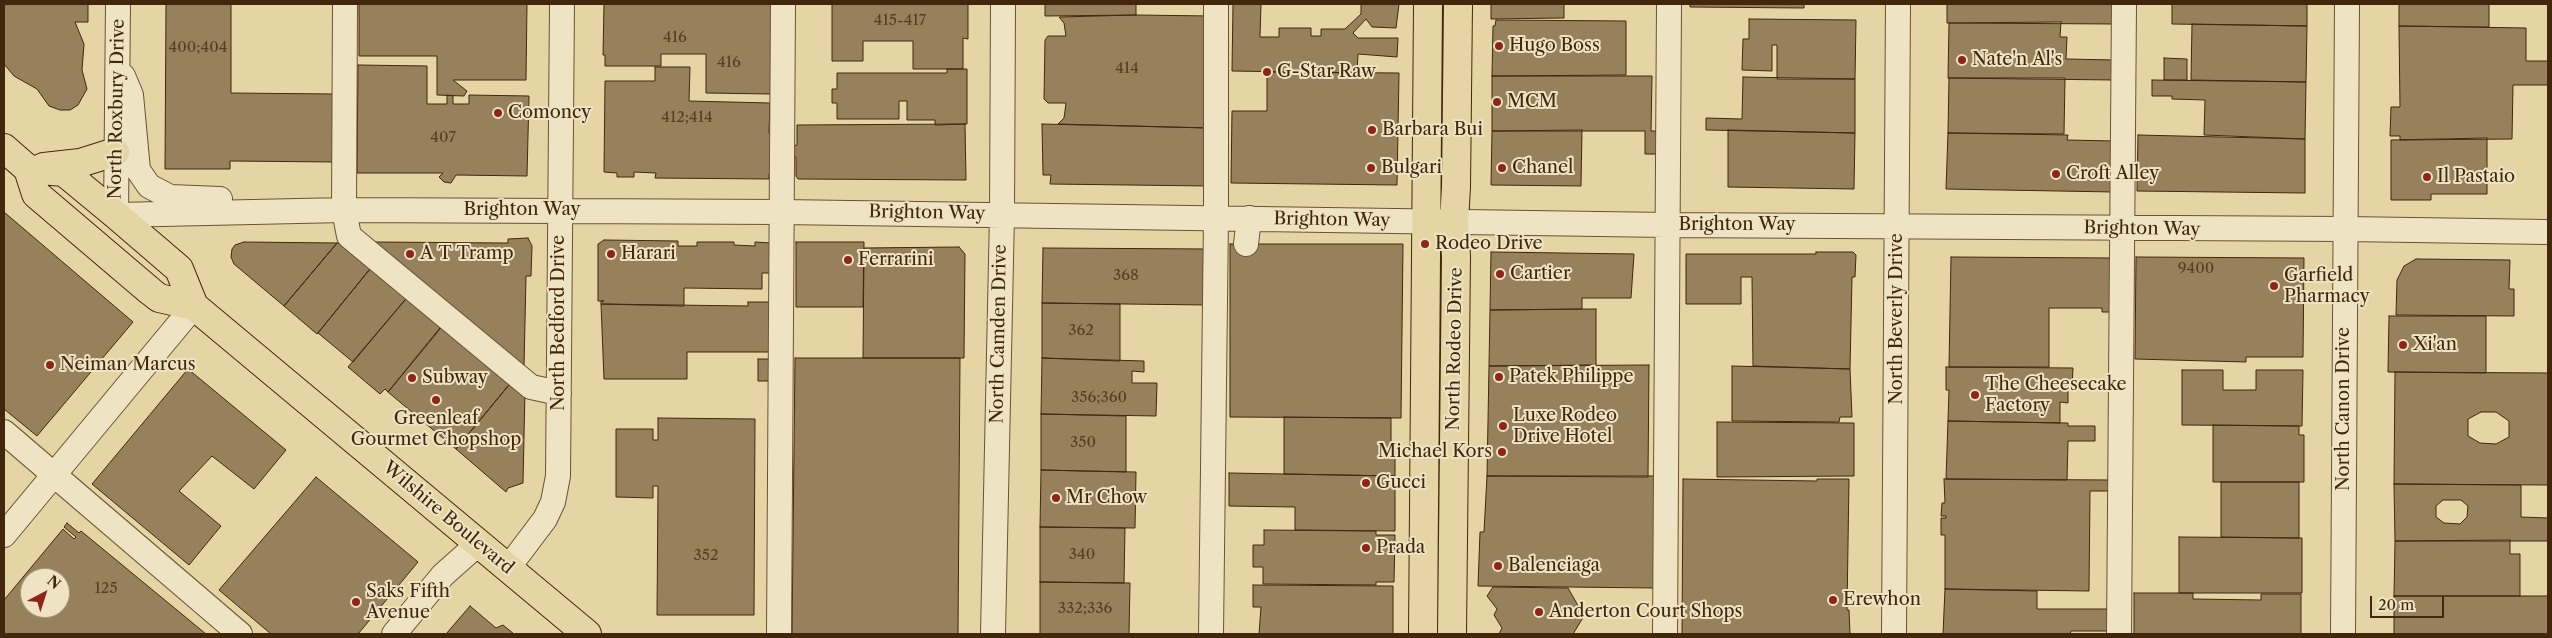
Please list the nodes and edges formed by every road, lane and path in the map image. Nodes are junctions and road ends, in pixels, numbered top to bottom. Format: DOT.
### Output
graph roads {
  1 [pos="118,4"];
  2 [pos="345,4"];
  3 [pos="562,4"];
  4 [pos="783,4"];
  5 [pos="1003,4"];
  6 [pos="1216,4"];
  7 [pos="1428,4"];
  8 [pos="1458,4"];
  9 [pos="1670,4"];
  10 [pos="1898,4"];
  11 [pos="2124,4"];
  12 [pos="2347,4"];
  13 [pos="117,62"];
  14 [pos="4,148"];
  15 [pos="114,152"];
  16 [pos="28,169"];
  17 [pos="341,210"];
  18 [pos="559,210"];
  19 [pos="782,212"];
  20 [pos="1002,214"];
  21 [pos="116,215"];
  22 [pos="1216,218"];
  23 [pos="1248,218"];
  24 [pos="1425,221"];
  25 [pos="1454,222"];
  26 [pos="1667,225"];
  27 [pos="1897,226"];
  28 [pos="2122,229"];
  29 [pos="2345,229"];
  30 [pos="2548,232"];
  31 [pos="1246,244"];
  32 [pos="194,306"];
  33 [pos="559,393"];
  34 [pos="4,432"];
  35 [pos="55,475"];
  36 [pos="4,535"];
  37 [pos="479,543"];
  38 [pos="508,568"];
  39 [pos="240,634"];
  40 [pos="394,634"];
  41 [pos="587,634"];
  42 [pos="779,634"];
  43 [pos="993,634"];
  44 [pos="1211,634"];
  45 [pos="1423,634"];
  46 [pos="1452,634"];
  47 [pos="1665,634"];
  48 [pos="1894,634"];
  49 [pos="2119,634"];
  50 [pos="2343,634"];
  1 -- 13 [label="street, North Roxbury Drive"];
  2 -- 17 [label="street"];
  3 -- 18 [label="street, North Bedford Drive"];
  4 -- 19 [label="street"];
  5 -- 20 [label="street, North Camden Drive"];
  6 -- 22 [label="street"];
  7 -- 24 [label="main road, North Rodeo Drive"];
  8 -- 25 [label="main road, North Rodeo Drive"];
  9 -- 26 [label="street"];
  10 -- 27 [label="street, North Beverly Drive"];
  11 -- 28 [label="street"];
  12 -- 29 [label="street, North Canon Drive"];
  13 -- 15 [label="street, North Roxbury Drive"];
  13 -- 17 [label="street"];
  14 -- 16 [label="main road"];
  15 -- 16 [label="main road"];
  15 -- 21 [label="street, North Roxbury Drive"];
  16 -- 21 [label="main road, Wilshire Boulevard"];
  16 -- 32 [label="main road, Wilshire Boulevard"];
  17 -- 18 [label="street, Brighton Way"];
  17 -- 21 [label="street, Brighton Way"];
  17 -- 33 [label="street"];
  18 -- 19 [label="street, Brighton Way"];
  18 -- 33 [label="street, North Bedford Drive"];
  19 -- 20 [label="street, Brighton Way"];
  19 -- 42 [label="street"];
  20 -- 22 [label="street, Brighton Way"];
  20 -- 43 [label="street, North Camden Drive"];
  21 -- 32 [label="main road, Wilshire Boulevard"];
  22 -- 23 [label="street, Brighton Way"];
  22 -- 44 [label="street"];
  23 -- 24 [label="street, Brighton Way"];
  23 -- 31 [label="street"];
  24 -- 25 [label="street, Brighton Way"];
  24 -- 45 [label="main road, North Rodeo Drive"];
  25 -- 26 [label="street, Brighton Way"];
  25 -- 46 [label="main road, North Rodeo Drive"];
  26 -- 27 [label="street, Brighton Way"];
  26 -- 47 [label="street"];
  27 -- 28 [label="street, Brighton Way"];
  27 -- 48 [label="street, North Beverly Drive"];
  28 -- 29 [label="street, Brighton Way"];
  28 -- 49 [label="street"];
  29 -- 30 [label="street, Brighton Way"];
  29 -- 50 [label="street, North Canon Drive"];
  32 -- 35 [label="street"];
  32 -- 37 [label="main road, Wilshire Boulevard"];
  33 -- 38 [label="street, North Bedford Drive"];
  34 -- 35 [label="street"];
  35 -- 36 [label="street"];
  35 -- 39 [label="street"];
  37 -- 38 [label="main road, Wilshire Boulevard"];
  37 -- 40 [label="street"];
  38 -- 41 [label="main road, Wilshire Boulevard"];
}
